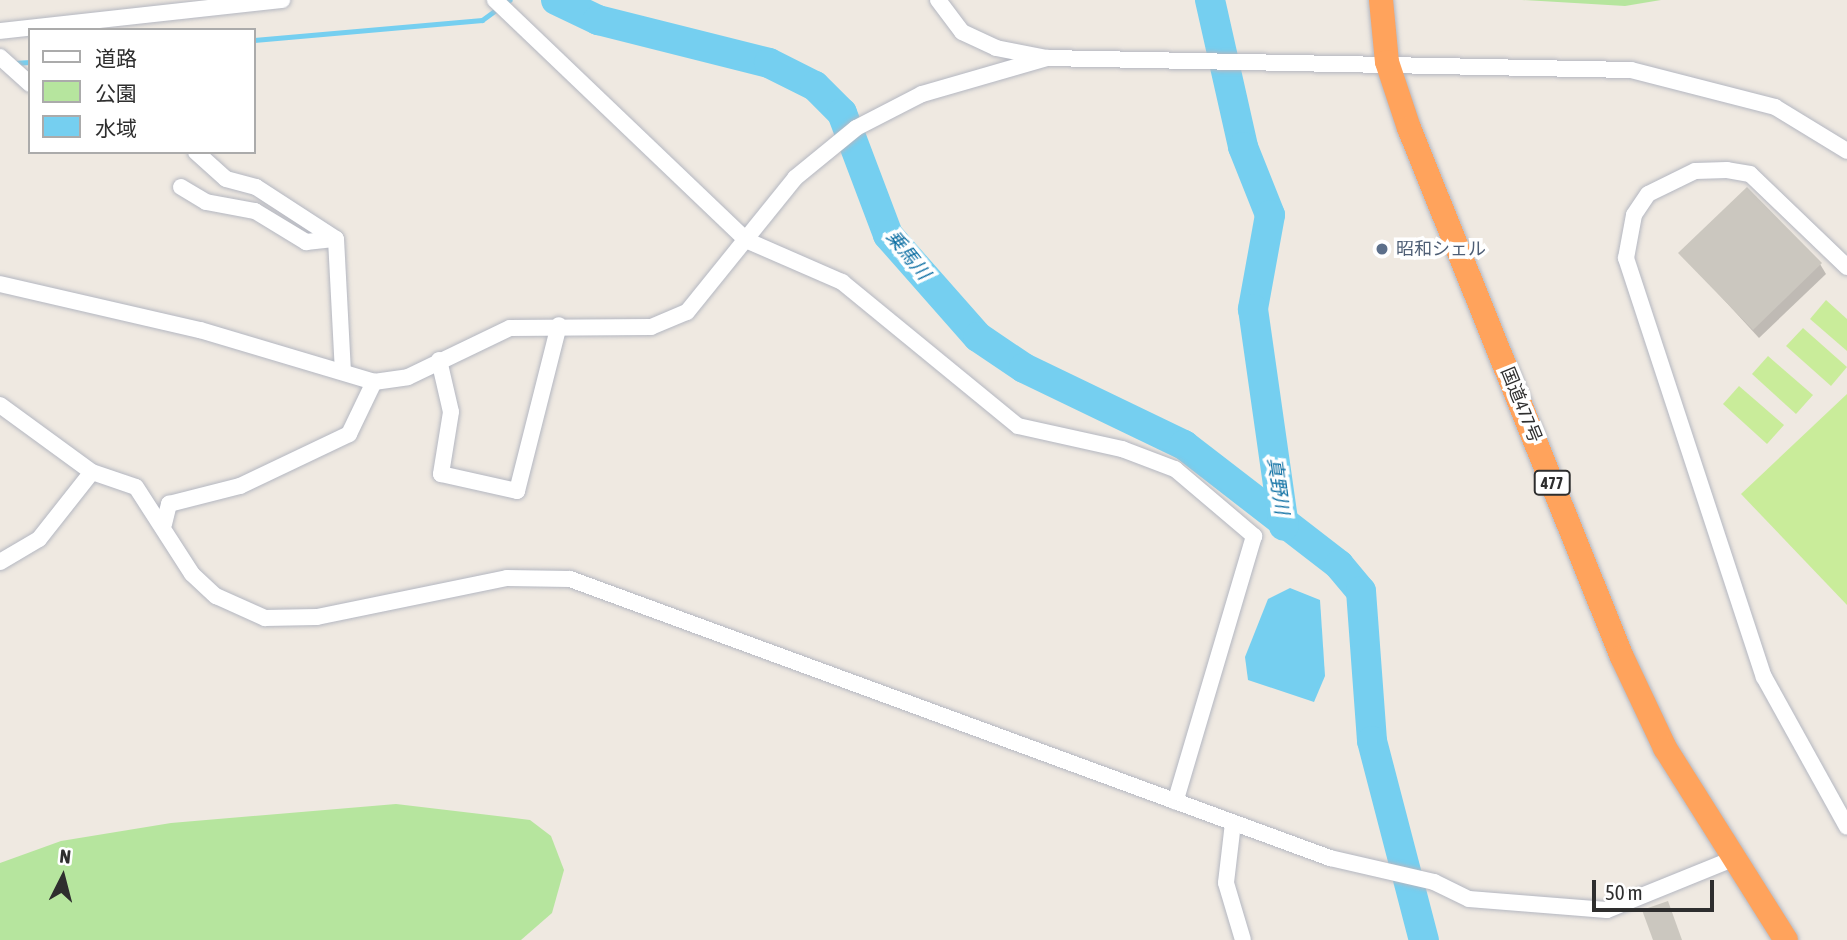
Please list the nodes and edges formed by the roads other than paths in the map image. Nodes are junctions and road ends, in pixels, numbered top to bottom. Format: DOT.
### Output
graph roads {
  1 [pos="282,0"];
  2 [pos="495,0"];
  3 [pos="938,0"];
  4 [pos="1381,0"];
  5 [pos="0,31"];
  6 [pos="0,57"];
  7 [pos="1047,58"];
  8 [pos="1387,62"];
  9 [pos="28,82"];
  10 [pos="1847,151"];
  11 [pos="198,154"];
  12 [pos="181,187"];
  13 [pos="335,239"];
  14 [pos="746,240"];
  15 [pos="1847,267"];
  16 [pos="0,284"];
  17 [pos="559,325"];
  18 [pos="439,360"];
  19 [pos="343,371"];
  20 [pos="374,382"];
  21 [pos="0,405"];
  22 [pos="92,472"];
  23 [pos="164,524"];
  24 [pos="0,562"];
  25 [pos="1175,802"];
  26 [pos="1233,823"];
  27 [pos="1847,827"];
  28 [pos="1735,858"];
  29 [pos="1243,940"];
  30 [pos="1786,940"];
  1 -- 5 [label="street"];
  2 -- 14 [label="street"];
  3 -- 7 [label="street"];
  4 -- 8 [label="highway, 国道477号 / 477"];
  6 -- 9 [label="street"];
  7 -- 8 [label="street"];
  7 -- 14 [label="street"];
  8 -- 10 [label="street"];
  8 -- 28 [label="highway, 国道477号 / 477"];
  11 -- 13 [label="street"];
  12 -- 13 [label="street"];
  13 -- 19 [label="street"];
  14 -- 17 [label="street"];
  14 -- 25 [label="street"];
  15 -- 27 [label="street"];
  16 -- 19 [label="street"];
  17 -- 18 [label="street"];
  17 -- 18 [label="street"];
  18 -- 20 [label="street"];
  19 -- 20 [label="street"];
  20 -- 23 [label="street"];
  21 -- 22 [label="street"];
  22 -- 23 [label="street"];
  22 -- 24 [label="street"];
  23 -- 25 [label="street"];
  25 -- 26 [label="street"];
  26 -- 28 [label="street"];
  26 -- 29 [label="street"];
  28 -- 30 [label="highway, 国道477号 / 477"];
}
